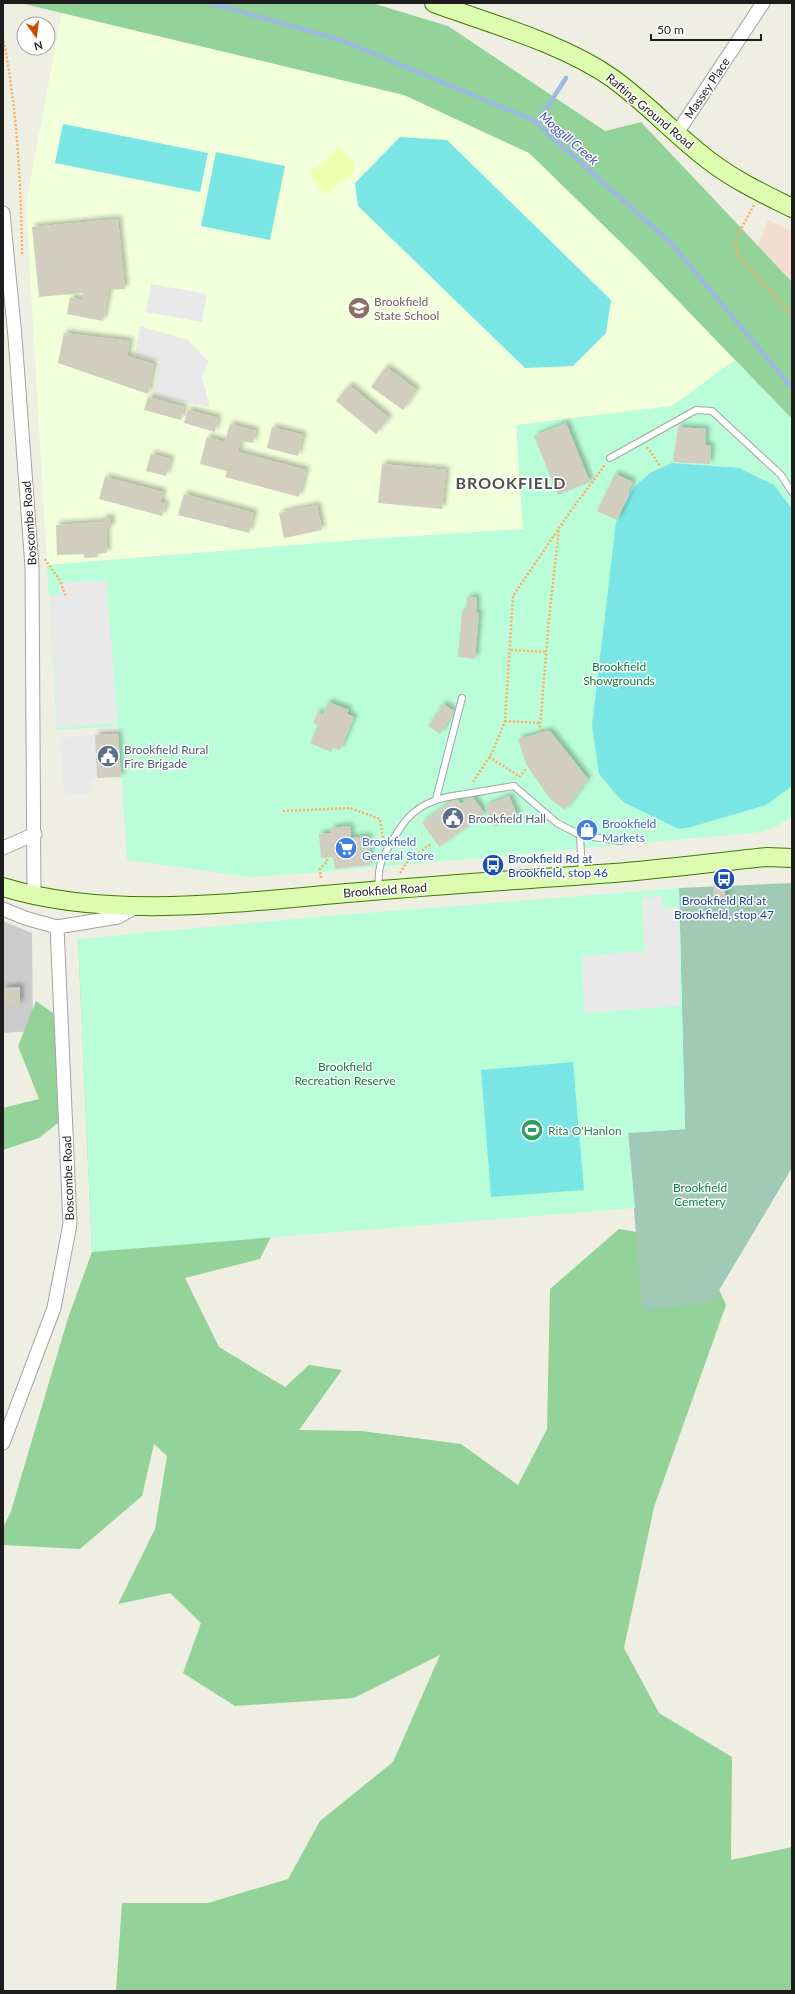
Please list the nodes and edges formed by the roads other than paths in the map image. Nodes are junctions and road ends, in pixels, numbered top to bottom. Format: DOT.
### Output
graph roads {
  1 [pos="434,3"];
  2 [pos="763,3"];
  3 [pos="677,133"];
  4 [pos="792,208"];
  5 [pos="3,213"];
  6 [pos="610,458"];
  7 [pos="792,492"];
  8 [pos="462,698"];
  9 [pos="436,799"];
  10 [pos="34,834"];
  11 [pos="580,835"];
  12 [pos="621,841"];
  13 [pos="792,847"];
  14 [pos="3,848"];
  15 [pos="767,857"];
  16 [pos="792,858"];
  17 [pos="582,875"];
  18 [pos="3,887"];
  19 [pos="379,890"];
  20 [pos="34,896"];
  21 [pos="138,906"];
  22 [pos="3,909"];
  23 [pos="57,926"];
  24 [pos="3,1443"];
  1 -- 3 [label="main road, Rafting Ground Road"];
  2 -- 3 [label="street, Massey Place"];
  3 -- 4 [label="main road, Rafting Ground Road"];
  5 -- 10 [label="street, Boscombe Road"];
  6 -- 7 [label="lane"];
  8 -- 9 [label="lane"];
  9 -- 11 [label="lane"];
  9 -- 19 [label="lane"];
  10 -- 14 [label="street"];
  10 -- 20 [label="street, Boscombe Road"];
  11 -- 12 [label="lane"];
  11 -- 17 [label="lane"];
  13 -- 15 [label="main road, Brookfield Road"];
  15 -- 16 [label="main road, Brookfield Road"];
  15 -- 17 [label="main road, Brookfield Road"];
  17 -- 19 [label="main road, Brookfield Road"];
  18 -- 20 [label="main road, Brookfield Road"];
  19 -- 21 [label="main road, Brookfield Road"];
  20 -- 21 [label="main road, Brookfield Road"];
  21 -- 23 [label="street"];
  22 -- 23 [label="street"];
  23 -- 24 [label="street, Boscombe Road"];
}
